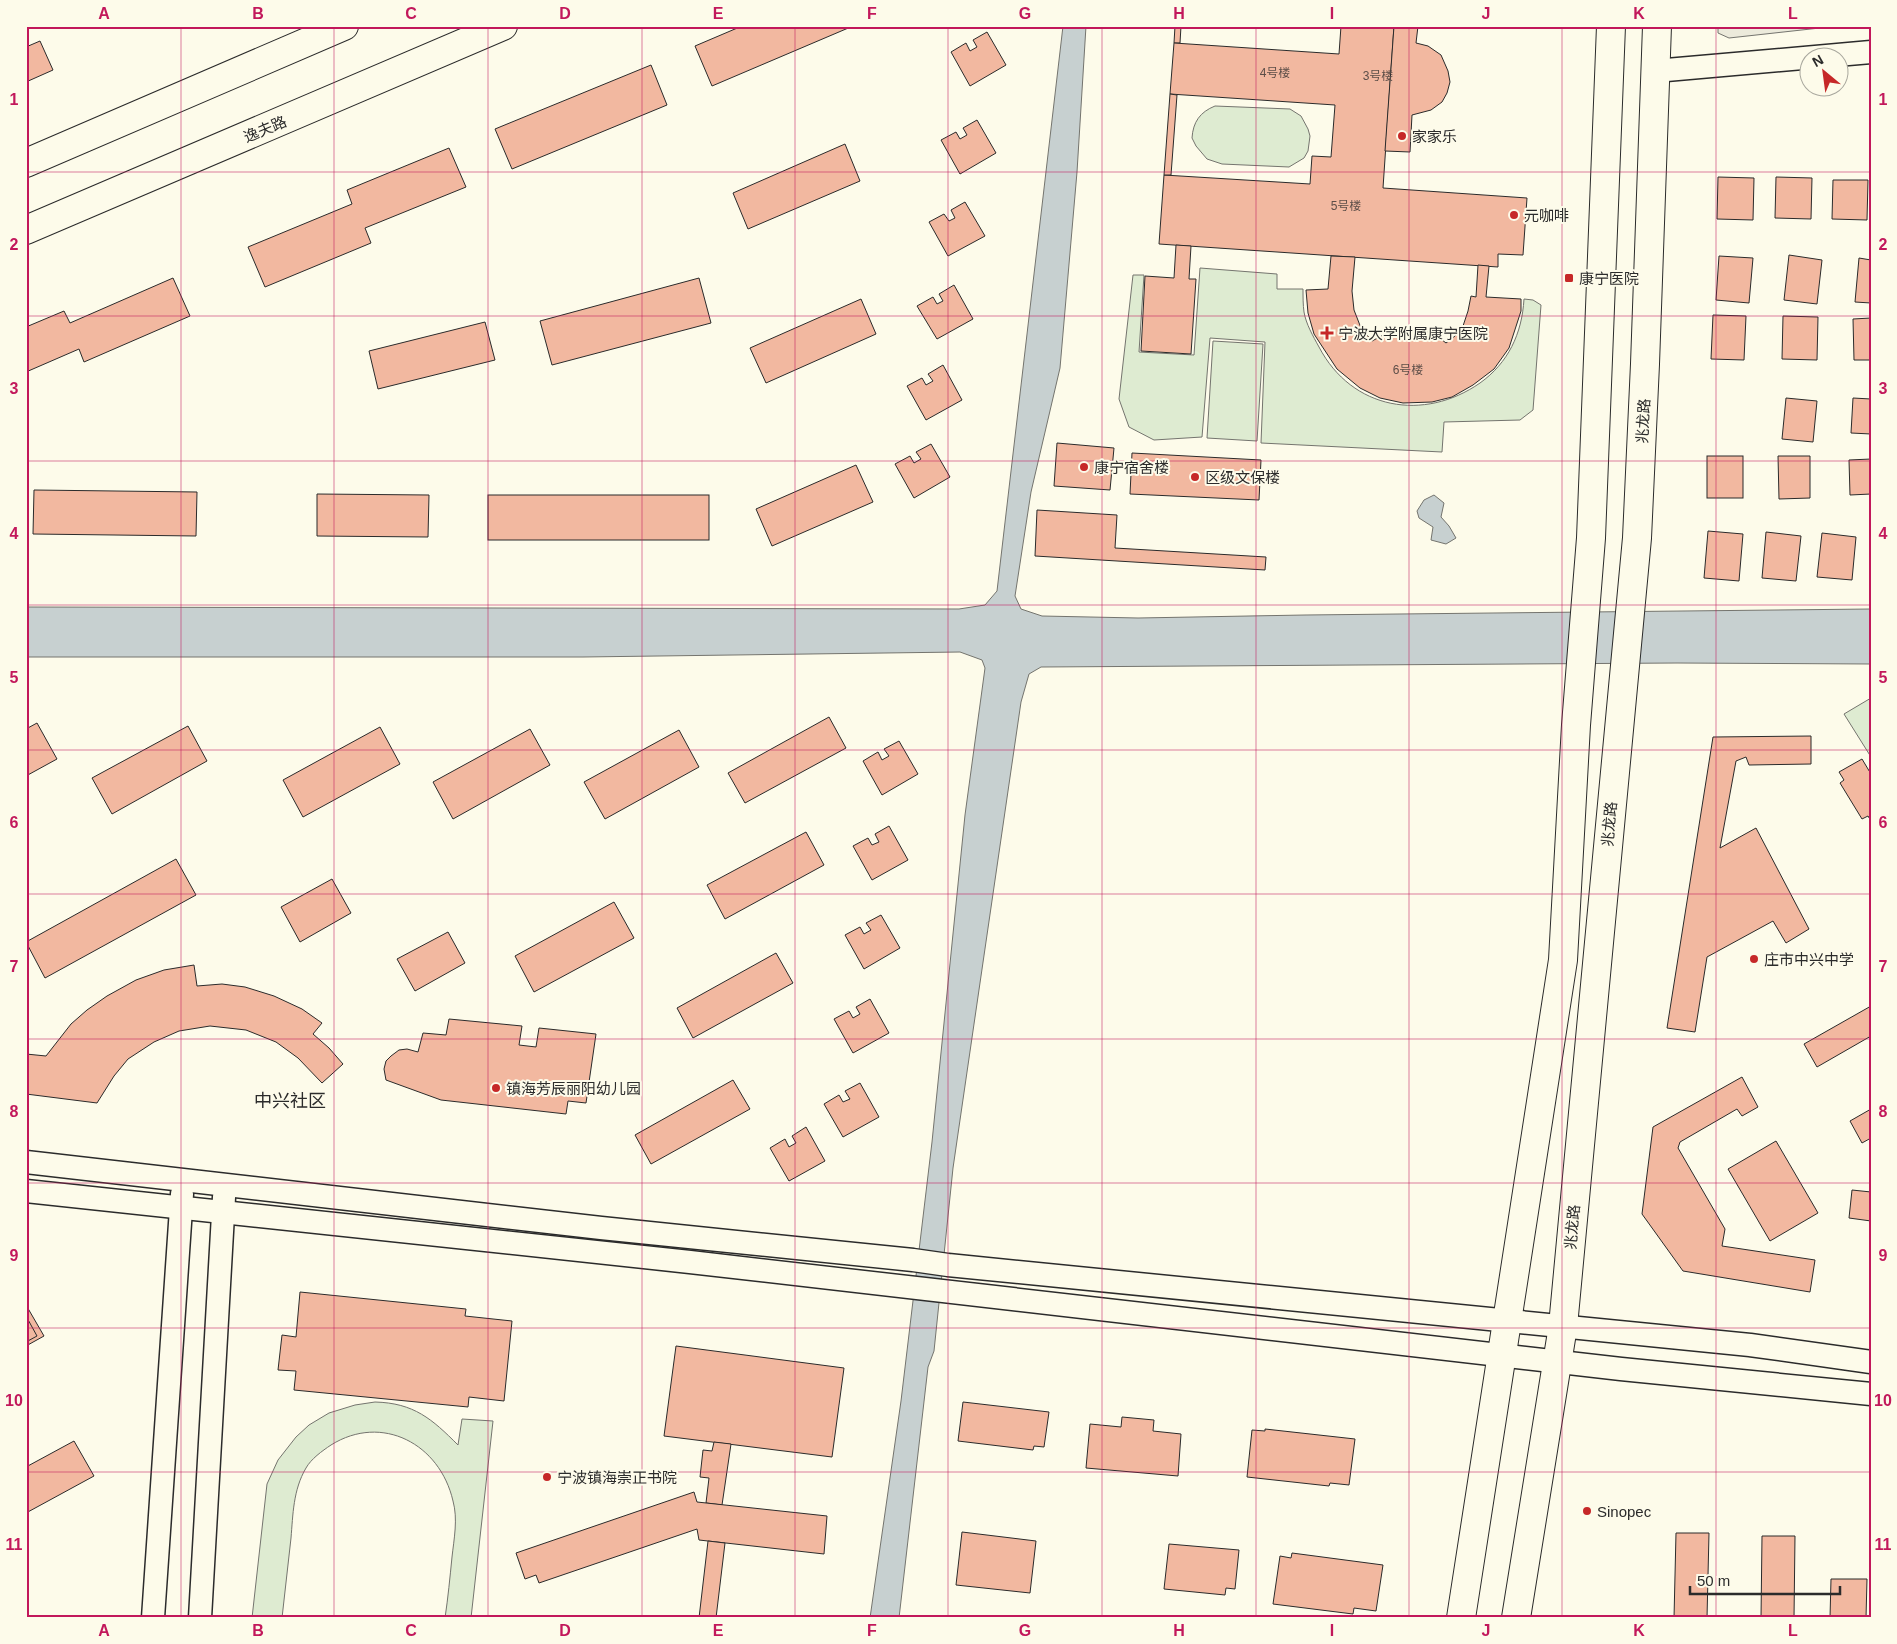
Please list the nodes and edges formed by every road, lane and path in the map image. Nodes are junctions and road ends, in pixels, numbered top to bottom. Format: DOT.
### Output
graph roads {
  1 [pos="344,26"];
  2 [pos="503,26"];
  3 [pos="1611,26"];
  4 [pos="1657,26"];
  5 [pos="1871,52"];
  6 [pos="1655,71"];
  7 [pos="26,163"];
  8 [pos="26,230"];
  9 [pos="26,1162"];
  10 [pos="183,1180"];
  11 [pos="225,1185"];
  12 [pos="26,1190"];
  13 [pos="181,1207"];
  14 [pos="224,1212"];
  15 [pos="1507,1321"];
  16 [pos="1562,1326"];
  17 [pos="1502,1355"];
  18 [pos="1558,1362"];
  19 [pos="1871,1362"];
  20 [pos="1871,1394"];
  21 [pos="154,1618"];
  22 [pos="200,1618"];
  23 [pos="1461,1618"];
  24 [pos="1516,1618"];
  1 -- 7 [label="main road"];
  2 -- 8 [label="main road, 逸夫路"];
  3 -- 15 [label="main road"];
  4 -- 6 [label="main road, 兆龙路"];
  5 -- 6 [label="street"];
  6 -- 16 [label="main road, 兆龙路"];
  9 -- 10 [label="street"];
  10 -- 11 [label="street"];
  10 -- 13 [label="street"];
  11 -- 14 [label="street"];
  11 -- 15 [label="street"];
  12 -- 13 [label="street"];
  13 -- 14 [label="street"];
  13 -- 21 [label="street"];
  14 -- 17 [label="street"];
  14 -- 22 [label="street"];
  15 -- 16 [label="street"];
  15 -- 17 [label="main road"];
  16 -- 18 [label="main road, 兆龙路"];
  16 -- 19 [label="street"];
  17 -- 18 [label="street"];
  17 -- 23 [label="main road"];
  18 -- 20 [label="street"];
  18 -- 24 [label="main road, 兆龙路"];
}
